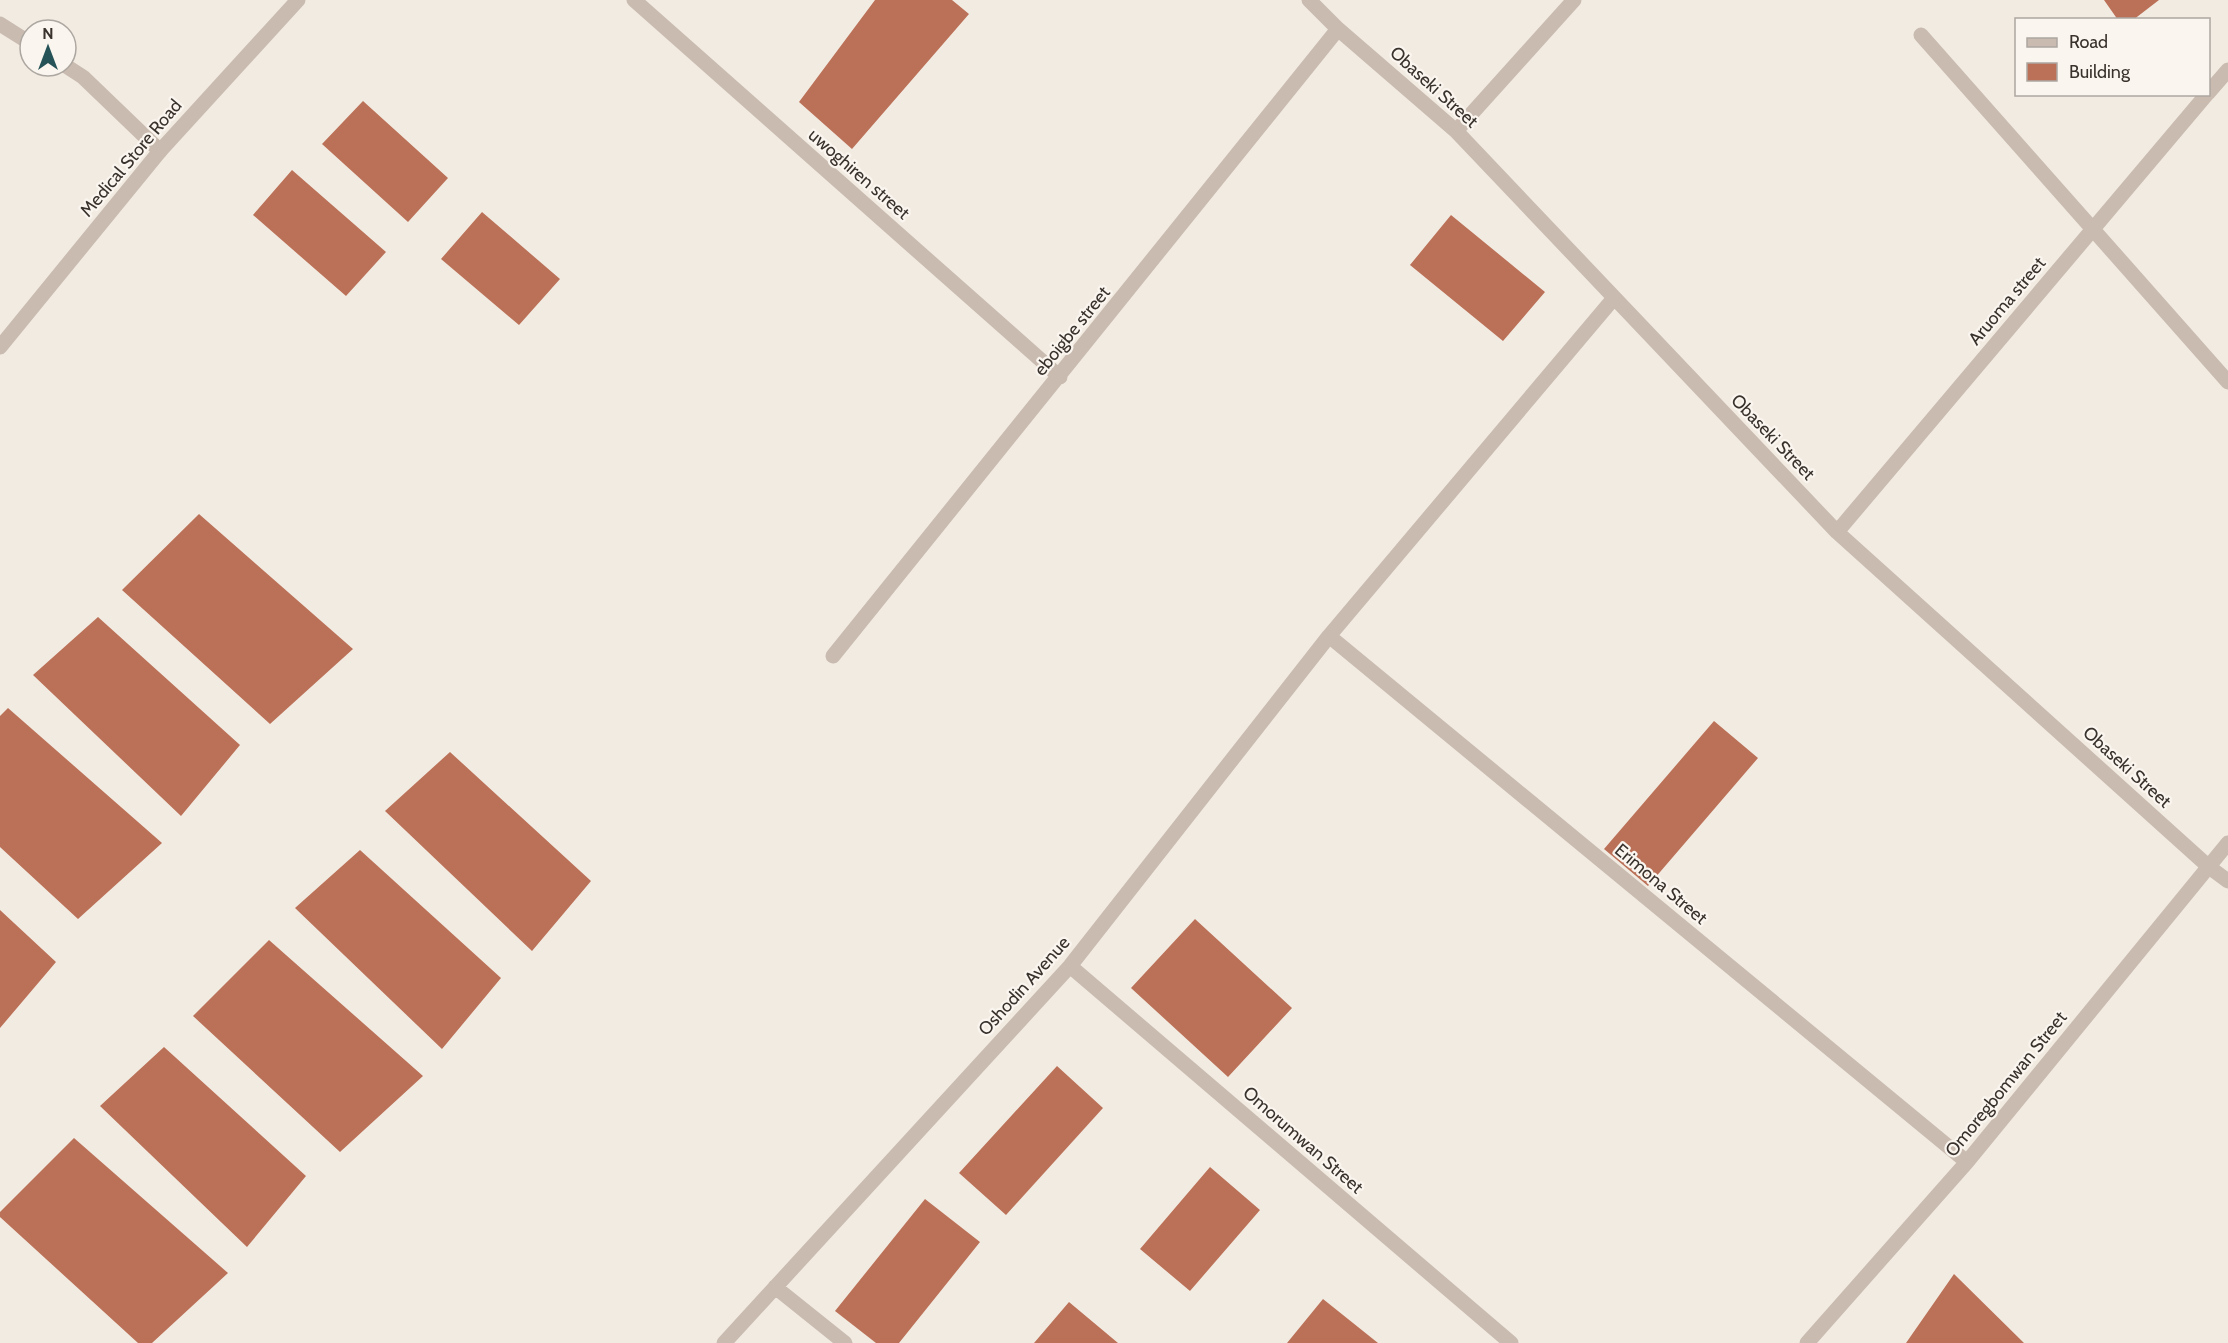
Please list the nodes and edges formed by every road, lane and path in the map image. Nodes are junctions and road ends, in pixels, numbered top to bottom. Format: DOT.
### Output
graph roads {
  1 [pos="298,0"];
  2 [pos="634,0"];
  3 [pos="1309,0"];
  4 [pos="1575,0"];
  5 [pos="0,24"];
  6 [pos="1338,29"];
  7 [pos="18,35"];
  8 [pos="1921,35"];
  9 [pos="2228,70"];
  10 [pos="78,74"];
  11 [pos="2210,92"];
  12 [pos="2206,96"];
  13 [pos="1456,131"];
  14 [pos="160,151"];
  15 [pos="2092,230"];
  16 [pos="1614,298"];
  17 [pos="0,347"];
  18 [pos="1060,377"];
  19 [pos="2228,382"];
  20 [pos="1837,532"];
  21 [pos="1329,636"];
  22 [pos="833,656"];
  23 [pos="2228,843"];
  24 [pos="2209,867"];
  25 [pos="2228,881"];
  26 [pos="1070,966"];
  27 [pos="1967,1162"];
  28 [pos="775,1287"];
  29 [pos="724,1343"];
  30 [pos="845,1343"];
  31 [pos="1510,1343"];
  32 [pos="1807,1343"];
  1 -- 14 [label="street, Medical Store Road"];
  2 -- 18 [label="street, uwoghiren street"];
  3 -- 6 [label="street, Obaseki Street"];
  4 -- 13 [label="street"];
  5 -- 7 [label="street"];
  6 -- 13 [label="street, Obaseki Street"];
  6 -- 18 [label="street, eboigbe street"];
  8 -- 15 [label="street"];
  9 -- 11 [label="street, Aruoma street"];
  10 -- 14 [label="street"];
  12 -- 15 [label="street, Aruoma street"];
  13 -- 16 [label="street, Obaseki Street"];
  14 -- 17 [label="street, Medical Store Road"];
  15 -- 19 [label="street"];
  15 -- 20 [label="street, Aruoma street"];
  16 -- 20 [label="street, Obaseki Street"];
  16 -- 21 [label="street, Oshodin Avenue"];
  18 -- 22 [label="street, eboigbe street"];
  20 -- 24 [label="street, Obaseki Street"];
  21 -- 26 [label="street, Oshodin Avenue"];
  21 -- 27 [label="street, Erimona Street"];
  23 -- 24 [label="street, Omoregbomwan Street"];
  24 -- 25 [label="street, Obaseki Street"];
  24 -- 27 [label="street, Omoregbomwan Street"];
  26 -- 28 [label="street, Oshodin Avenue"];
  26 -- 31 [label="street, Omorumwan Street"];
  27 -- 32 [label="street, Omoregbomwan Street"];
  28 -- 29 [label="street, Oshodin Avenue"];
  28 -- 30 [label="street"];
}
